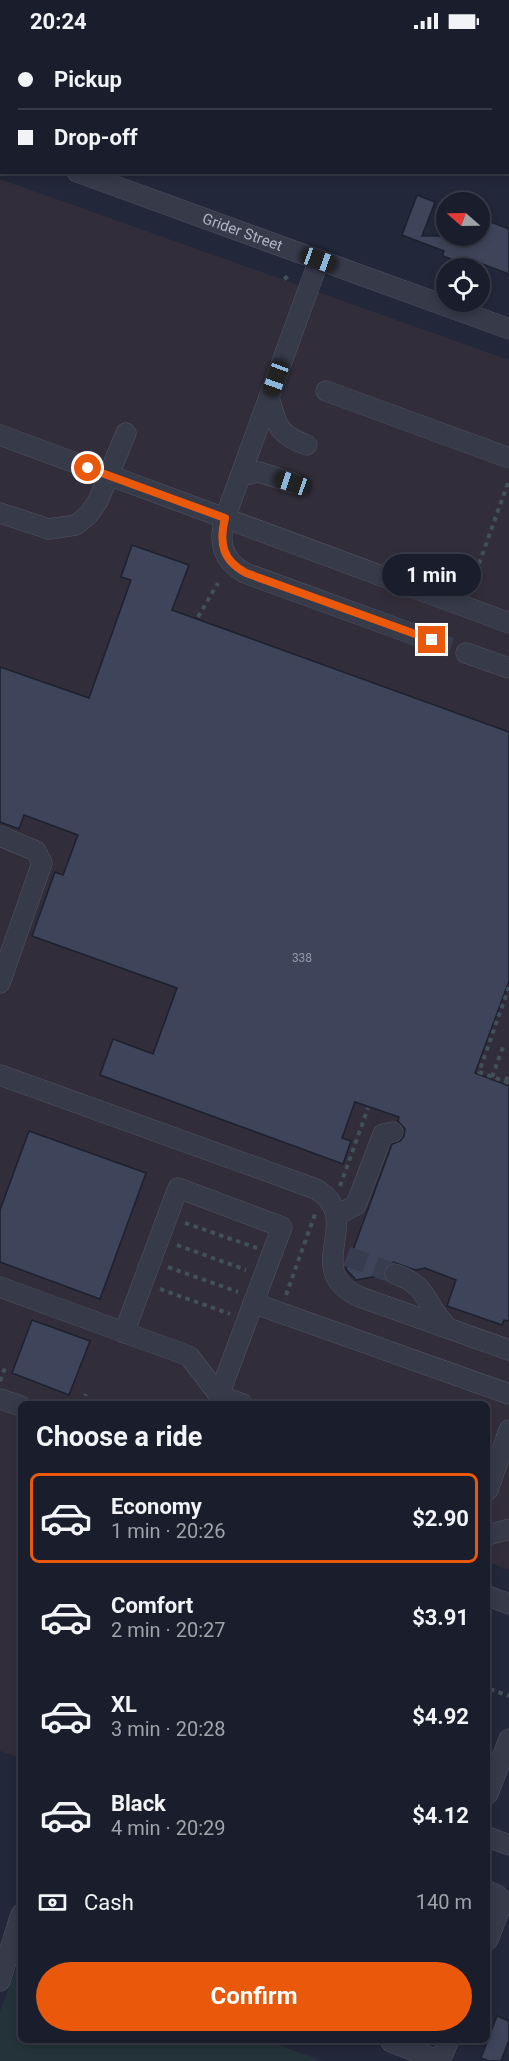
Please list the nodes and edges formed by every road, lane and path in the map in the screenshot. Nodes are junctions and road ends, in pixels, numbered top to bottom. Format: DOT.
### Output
graph roads {
  1 [pos="82,174"];
  2 [pos="319,260"];
  3 [pos="290,275"];
  4 [pos="284,279"];
  5 [pos="509,329"];
  6 [pos="326,391"];
  7 [pos="269,397"];
  8 [pos="126,433"];
  9 [pos="0,435"];
  10 [pos="307,445"];
  11 [pos="509,458"];
  12 [pos="109,475"];
  13 [pos="241,476"];
  14 [pos="509,480"];
  15 [pos="292,483"];
  16 [pos="0,513"];
  17 [pos="225,518"];
  18 [pos="218,583"];
  19 [pos="466,600"];
  20 [pos="198,617"];
  21 [pos="509,623"];
  22 [pos="432,640"];
  23 [pos="466,653"];
  24 [pos="509,668"];
  25 [pos="0,836"];
  26 [pos="0,983"];
  27 [pos="509,987"];
  28 [pos="503,1047"];
  29 [pos="509,1073"];
  30 [pos="0,1075"];
  31 [pos="492,1077"];
  32 [pos="507,1082"];
  33 [pos="368,1108"];
  34 [pos="393,1132"];
  35 [pos="340,1187"];
  36 [pos="317,1208"];
  37 [pos="337,1215"];
  38 [pos="179,1221"];
  39 [pos="172,1244"];
  40 [pos="259,1249"];
  41 [pos="164,1266"];
  42 [pos="251,1272"];
  43 [pos="395,1274"];
  44 [pos="0,1287"];
  45 [pos="156,1287"];
  46 [pos="248,1298"];
  47 [pos="283,1301"];
  48 [pos="235,1316"];
  49 [pos="447,1327"];
  50 [pos="124,1333"];
  51 [pos="509,1350"];
  52 [pos="6,1365"];
  53 [pos="0,1382"];
  54 [pos="86,1394"];
  55 [pos="509,1394"];
  56 [pos="219,1395"];
  57 [pos="0,1399"];
  58 [pos="83,1401"];
  59 [pos="235,1401"];
  60 [pos="18,1405"];
  61 [pos="509,1430"];
  62 [pos="490,1484"];
  63 [pos="509,1529"];
  64 [pos="490,1534"];
  65 [pos="490,1597"];
  66 [pos="509,1604"];
  67 [pos="490,1689"];
  68 [pos="509,1696"];
  69 [pos="509,1739"];
  70 [pos="490,1782"];
  71 [pos="490,1838"];
  72 [pos="509,1845"];
  73 [pos="490,1892"];
  74 [pos="18,1924"];
  75 [pos="490,1934"];
  76 [pos="0,1981"];
  77 [pos="395,2043"];
  78 [pos="448,2043"];
  1 -- 2 [label="street, Grider Street"];
  2 -- 5 [label="street, Grider Street"];
  2 -- 7 [label="street"];
  3 -- 4 [label="path"];
  6 -- 11 [label="street"];
  7 -- 10 [label="street"];
  7 -- 13 [label="street"];
  8 -- 12 [label="street"];
  9 -- 12 [label="street"];
  12 -- 16 [label="street"];
  12 -- 17 [label="street"];
  13 -- 15 [label="street"];
  13 -- 17 [label="street"];
  14 -- 19 [label="path"];
  17 -- 21 [label="street"];
  17 -- 22 [label="street"];
  18 -- 20 [label="path"];
  23 -- 24 [label="street"];
  25 -- 26 [label="street"];
  27 -- 31 [label="path"];
  28 -- 31 [label="path"];
  29 -- 32 [label="path"];
  30 -- 37 [label="street"];
  31 -- 32 [label="path"];
  33 -- 35 [label="path"];
  34 -- 37 [label="street"];
  36 -- 47 [label="path"];
  37 -- 49 [label="street"];
  38 -- 40 [label="path"];
  39 -- 42 [label="path"];
  41 -- 46 [label="path"];
  43 -- 49 [label="street"];
  44 -- 50 [label="street"];
  45 -- 48 [label="path"];
  46 -- 50 [label="street"];
  46 -- 55 [label="street"];
  46 -- 56 [label="street"];
  49 -- 51 [label="street"];
  50 -- 56 [label="street"];
  52 -- 53 [label="path"];
  54 -- 58 [label="path"];
  56 -- 59 [label="street"];
  57 -- 60 [label="street"];
  61 -- 62 [label="street"];
  63 -- 64 [label="street"];
  65 -- 66 [label="street"];
  67 -- 68 [label="path"];
  69 -- 70 [label="street"];
  71 -- 72 [label="street"];
  73 -- 75 [label="street"];
  74 -- 76 [label="street"];
  77 -- 78 [label="street"];
}
